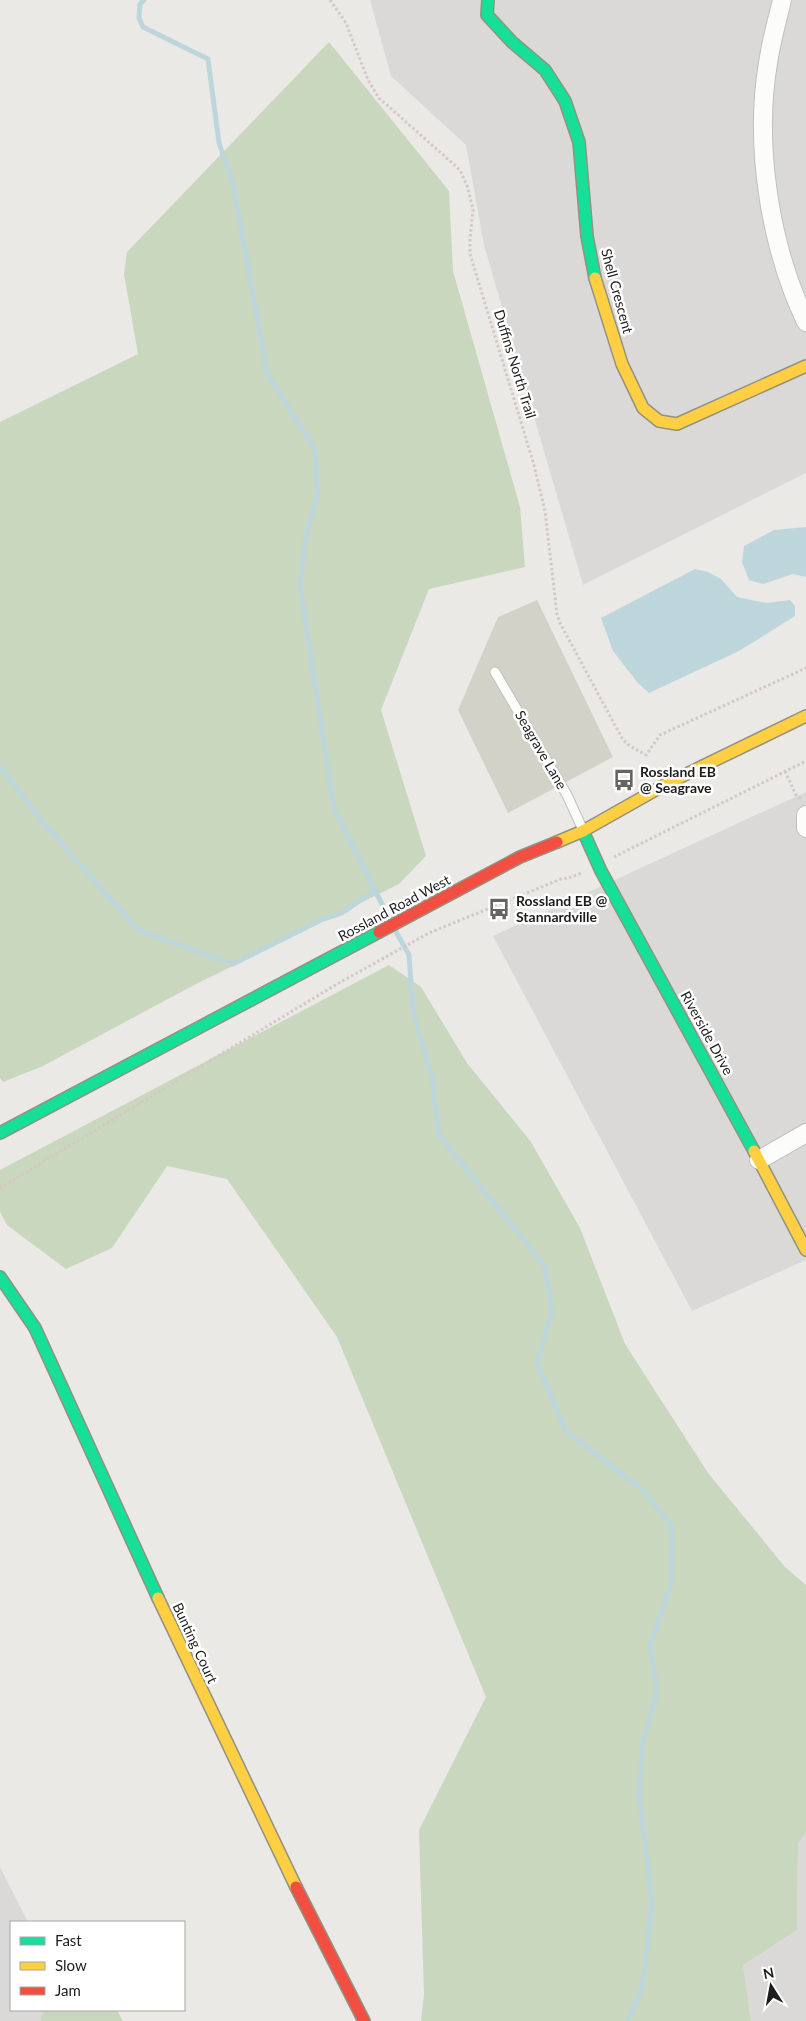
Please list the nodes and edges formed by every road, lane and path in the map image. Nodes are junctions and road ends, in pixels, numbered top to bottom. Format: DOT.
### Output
graph roads {
  1 [pos="330,0"];
  2 [pos="488,0"];
  3 [pos="782,0"];
  4 [pos="806,322"];
  5 [pos="806,366"];
  6 [pos="806,668"];
  7 [pos="495,672"];
  8 [pos="806,716"];
  9 [pos="806,761"];
  10 [pos="785,771"];
  11 [pos="806,802"];
  12 [pos="806,815"];
  13 [pos="806,828"];
  14 [pos="583,831"];
  15 [pos="599,865"];
  16 [pos="0,1132"];
  17 [pos="806,1133"];
  18 [pos="759,1160"];
  19 [pos="0,1188"];
  20 [pos="806,1250"];
  21 [pos="0,1277"];
  22 [pos="364,2021"];
  1 -- 6 [label="path, Duffins North Trail"];
  2 -- 5 [label="street, Shell Crescent"];
  3 -- 4 [label="street"];
  7 -- 14 [label="lane, Seagrave Lane"];
  8 -- 14 [label="street, Rossland Road West"];
  9 -- 10 [label="path"];
  10 -- 11 [label="path"];
  10 -- 15 [label="path"];
  12 -- 13 [label="street"];
  14 -- 15 [label="street, Riverside Drive"];
  14 -- 16 [label="street, Rossland Road West"];
  15 -- 18 [label="street, Riverside Drive"];
  15 -- 19 [label="path"];
  17 -- 18 [label="street"];
  18 -- 20 [label="street, Riverside Drive"];
  21 -- 22 [label="street, Bunting Court"];
}
